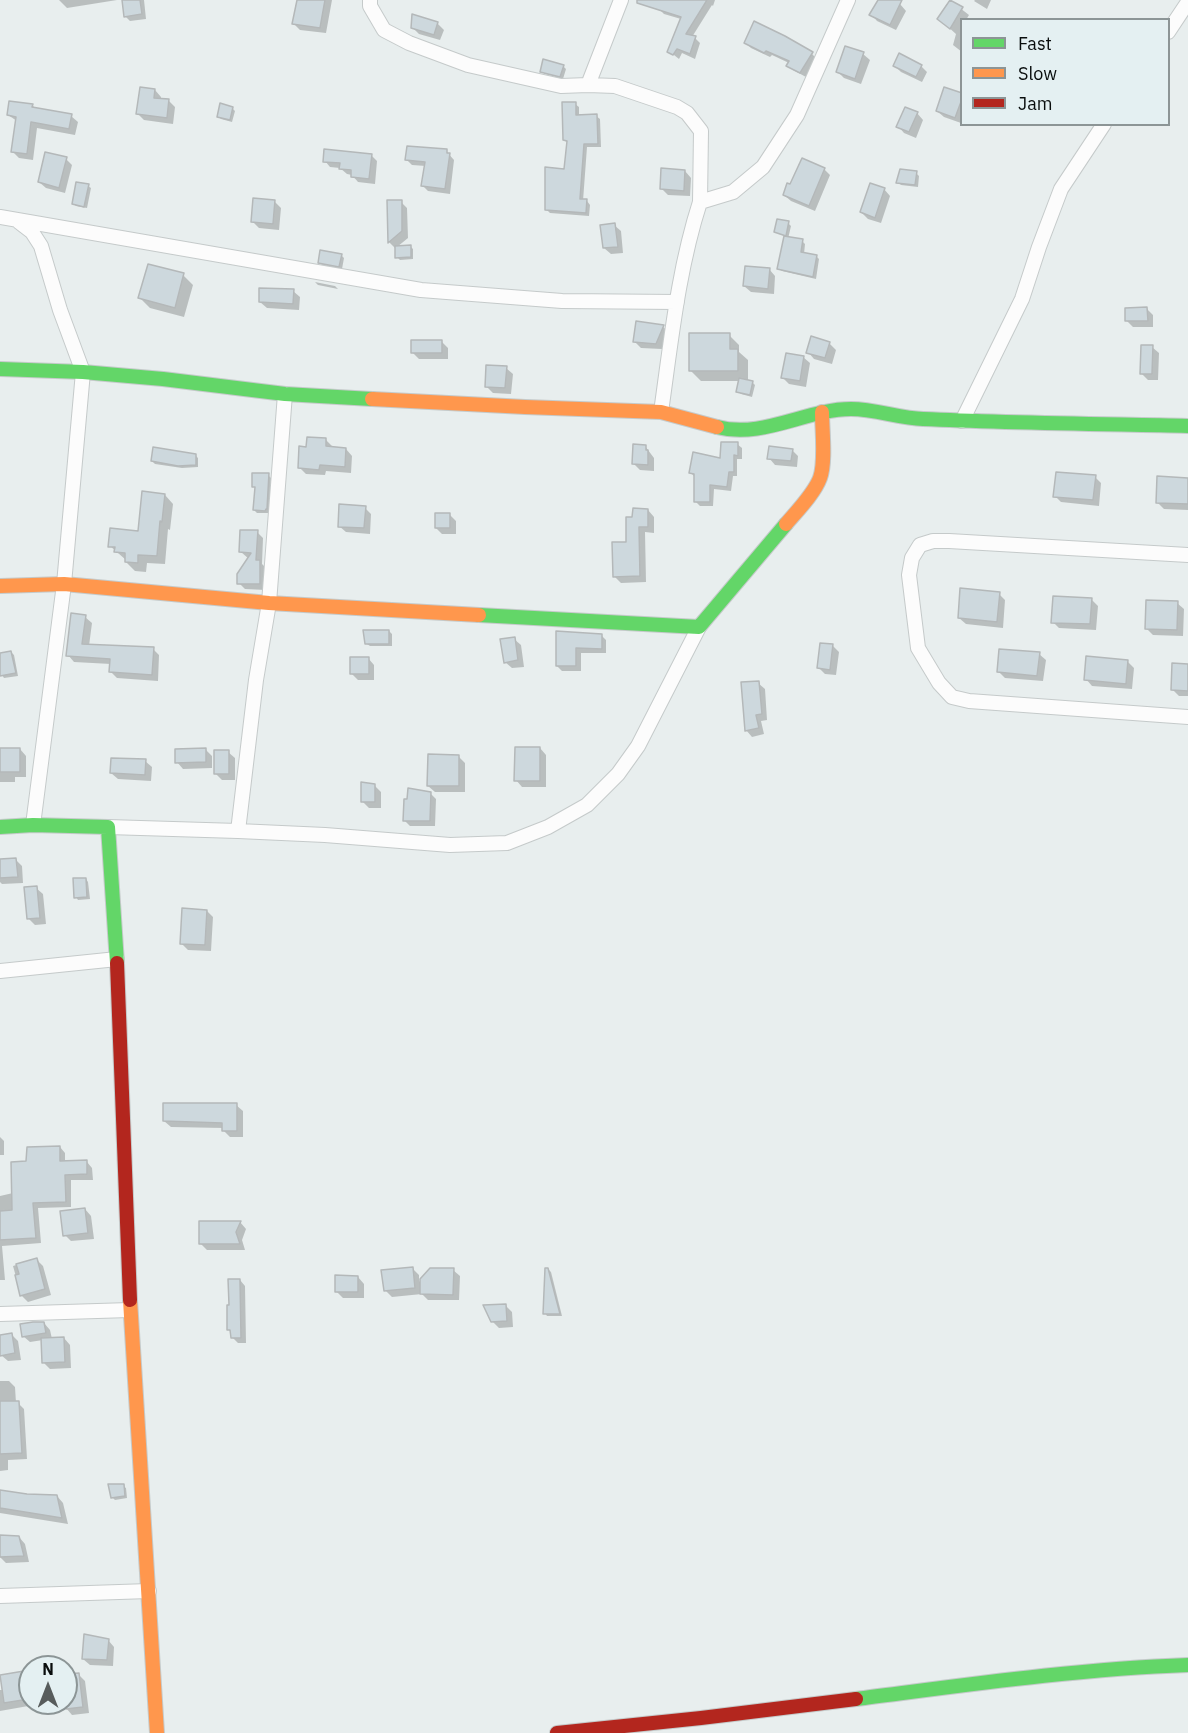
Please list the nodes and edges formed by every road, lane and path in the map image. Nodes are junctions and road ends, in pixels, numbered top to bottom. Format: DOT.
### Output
graph roads {
  1 [pos="370,0"];
  2 [pos="621,0"];
  3 [pos="848,0"];
  4 [pos="1188,2"];
  5 [pos="1170,29"];
  6 [pos="588,85"];
  7 [pos="1103,126"];
  8 [pos="700,202"];
  9 [pos="0,217"];
  10 [pos="18,220"];
  11 [pos="677,302"];
  12 [pos="0,369"];
  13 [pos="83,372"];
  14 [pos="285,394"];
  15 [pos="661,412"];
  16 [pos="822,412"];
  17 [pos="962,422"];
  18 [pos="1188,426"];
  19 [pos="1188,555"];
  20 [pos="64,584"];
  21 [pos="0,586"];
  22 [pos="269,603"];
  23 [pos="699,627"];
  24 [pos="1188,717"];
  25 [pos="33,825"];
  26 [pos="0,827"];
  27 [pos="108,827"];
  28 [pos="238,831"];
  29 [pos="117,959"];
  30 [pos="0,971"];
  31 [pos="130,1310"];
  32 [pos="0,1314"];
  33 [pos="149,1591"];
  34 [pos="0,1596"];
  35 [pos="1188,1665"];
  36 [pos="158,1733"];
  37 [pos="557,1733"];
  1 -- 6 [label="street"];
  2 -- 6 [label="street"];
  3 -- 8 [label="street"];
  4 -- 5 [label="street"];
  6 -- 8 [label="street"];
  7 -- 17 [label="street"];
  8 -- 11 [label="street"];
  9 -- 10 [label="street"];
  10 -- 11 [label="street"];
  10 -- 13 [label="street"];
  11 -- 15 [label="street"];
  12 -- 13 [label="street"];
  13 -- 14 [label="street"];
  13 -- 20 [label="street"];
  14 -- 15 [label="street"];
  14 -- 22 [label="street"];
  15 -- 16 [label="street"];
  16 -- 17 [label="street"];
  16 -- 23 [label="street"];
  17 -- 18 [label="street"];
  19 -- 24 [label="street"];
  20 -- 21 [label="street"];
  20 -- 22 [label="street"];
  20 -- 25 [label="street"];
  22 -- 23 [label="street"];
  22 -- 28 [label="street"];
  23 -- 28 [label="street"];
  25 -- 26 [label="street"];
  25 -- 27 [label="street"];
  27 -- 28 [label="street"];
  27 -- 29 [label="street"];
  29 -- 30 [label="street"];
  29 -- 31 [label="street"];
  31 -- 32 [label="street"];
  31 -- 33 [label="street"];
  33 -- 34 [label="street"];
  33 -- 36 [label="street"];
  35 -- 37 [label="street"];
}
